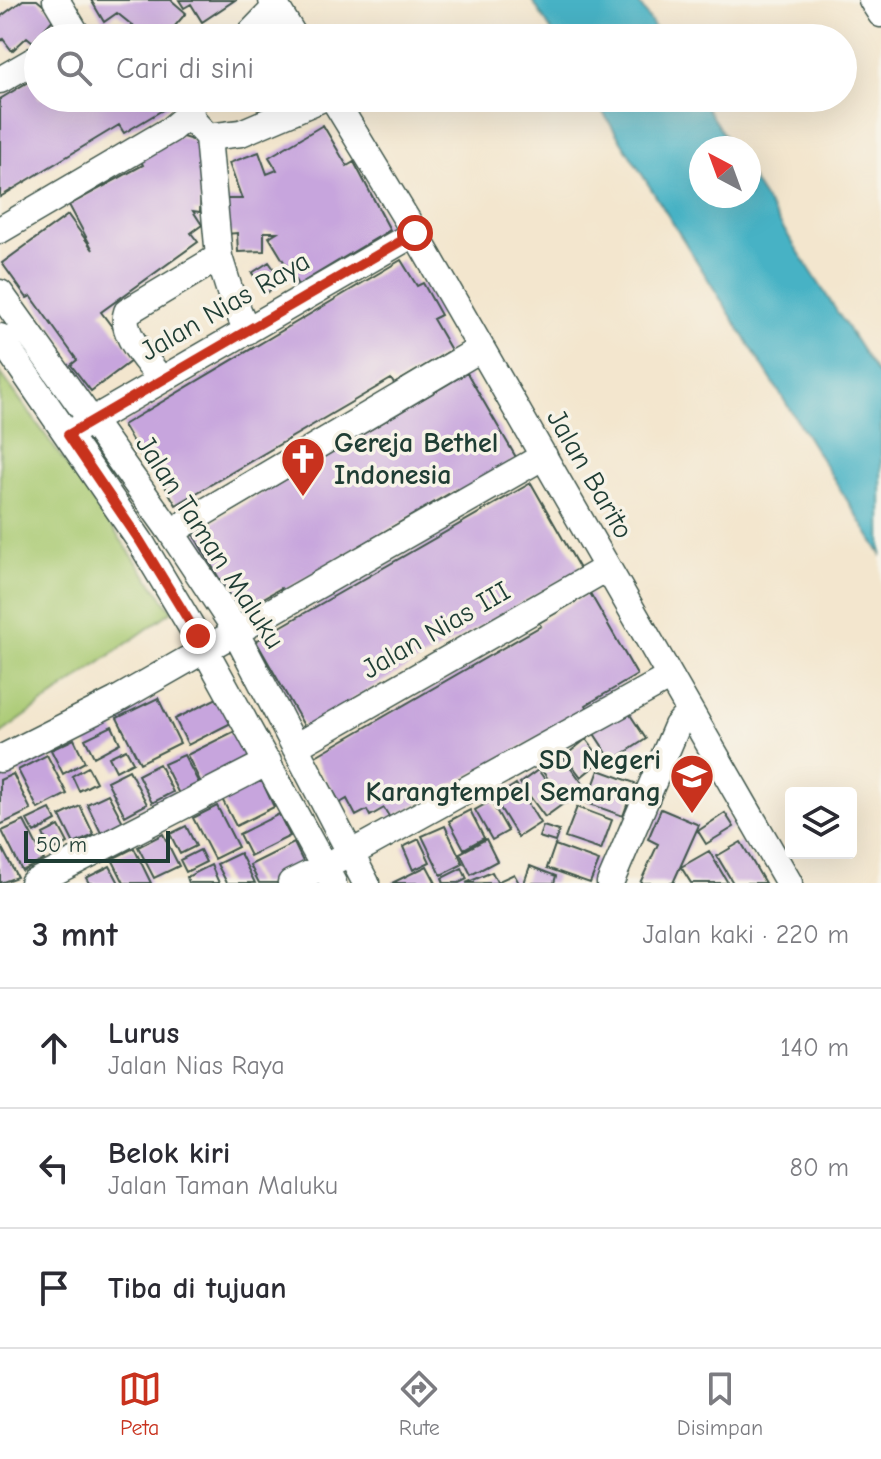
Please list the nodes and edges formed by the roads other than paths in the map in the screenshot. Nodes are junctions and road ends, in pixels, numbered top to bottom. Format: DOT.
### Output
graph roads {
  1 [pos="56,0"];
  2 [pos="872,0"];
  3 [pos="274,4"];
  4 [pos="881,14"];
  5 [pos="71,24"];
  6 [pos="258,24"];
  7 [pos="286,24"];
  8 [pos="24,66"];
  9 [pos="0,80"];
  10 [pos="186,112"];
  11 [pos="193,112"];
  12 [pos="290,112"];
  13 [pos="342,112"];
  14 [pos="208,137"];
  15 [pos="0,230"];
  16 [pos="415,233"];
  17 [pos="219,257"];
  18 [pos="0,293"];
  19 [pos="247,331"];
  20 [pos="0,337"];
  21 [pos="480,349"];
  22 [pos="161,380"];
  23 [pos="91,421"];
  24 [pos="68,435"];
  25 [pos="544,456"];
  26 [pos="171,532"];
  27 [pos="607,568"];
  28 [pos="235,631"];
  29 [pos="204,648"];
  30 [pos="670,677"];
  31 [pos="690,711"];
  32 [pos="295,747"];
  33 [pos="0,759"];
  34 [pos="268,762"];
  35 [pos="350,854"];
  36 [pos="329,874"];
  37 [pos="33,883"];
  38 [pos="291,883"];
  39 [pos="366,883"];
  40 [pos="610,883"];
  41 [pos="789,883"];
  1 -- 5 [label="street"];
  2 -- 4 [label="street"];
  3 -- 6 [label="street"];
  3 -- 7 [label="street"];
  8 -- 9 [label="street"];
  10 -- 15 [label="street"];
  11 -- 14 [label="street"];
  12 -- 14 [label="street"];
  13 -- 16 [label="street, Jalan Barito"];
  14 -- 17 [label="street"];
  16 -- 19 [label="street, Jalan Nias Raya"];
  16 -- 21 [label="street, Jalan Barito"];
  17 -- 19 [label="street"];
  17 -- 22 [label="street"];
  18 -- 23 [label="street, Jalan Taman Maluku"];
  19 -- 22 [label="street, Jalan Nias Raya"];
  20 -- 24 [label="street, Jalan Taman Maluku"];
  21 -- 25 [label="street, Jalan Barito"];
  21 -- 26 [label="street"];
  22 -- 23 [label="street, Jalan Nias Raya"];
  23 -- 24 [label="street, Jalan Nias Raya"];
  23 -- 26 [label="street, Jalan Taman Maluku"];
  24 -- 29 [label="street, Jalan Taman Maluku"];
  25 -- 27 [label="street, Jalan Barito"];
  25 -- 28 [label="street"];
  26 -- 28 [label="street, Jalan Taman Maluku"];
  27 -- 30 [label="street, Jalan Barito"];
  27 -- 32 [label="street, Jalan Nias III"];
  28 -- 29 [label="street"];
  28 -- 32 [label="street, Jalan Taman Maluku"];
  29 -- 33 [label="street"];
  29 -- 34 [label="street, Jalan Taman Maluku"];
  30 -- 31 [label="street, Jalan Barito"];
  30 -- 35 [label="street"];
  31 -- 40 [label="street"];
  31 -- 41 [label="street, Jalan Barito"];
  32 -- 35 [label="street, Jalan Taman Maluku"];
  34 -- 36 [label="street, Jalan Taman Maluku"];
  34 -- 37 [label="street"];
  35 -- 36 [label="street"];
  35 -- 39 [label="street, Jalan Taman Maluku"];
  36 -- 38 [label="street"];
}
